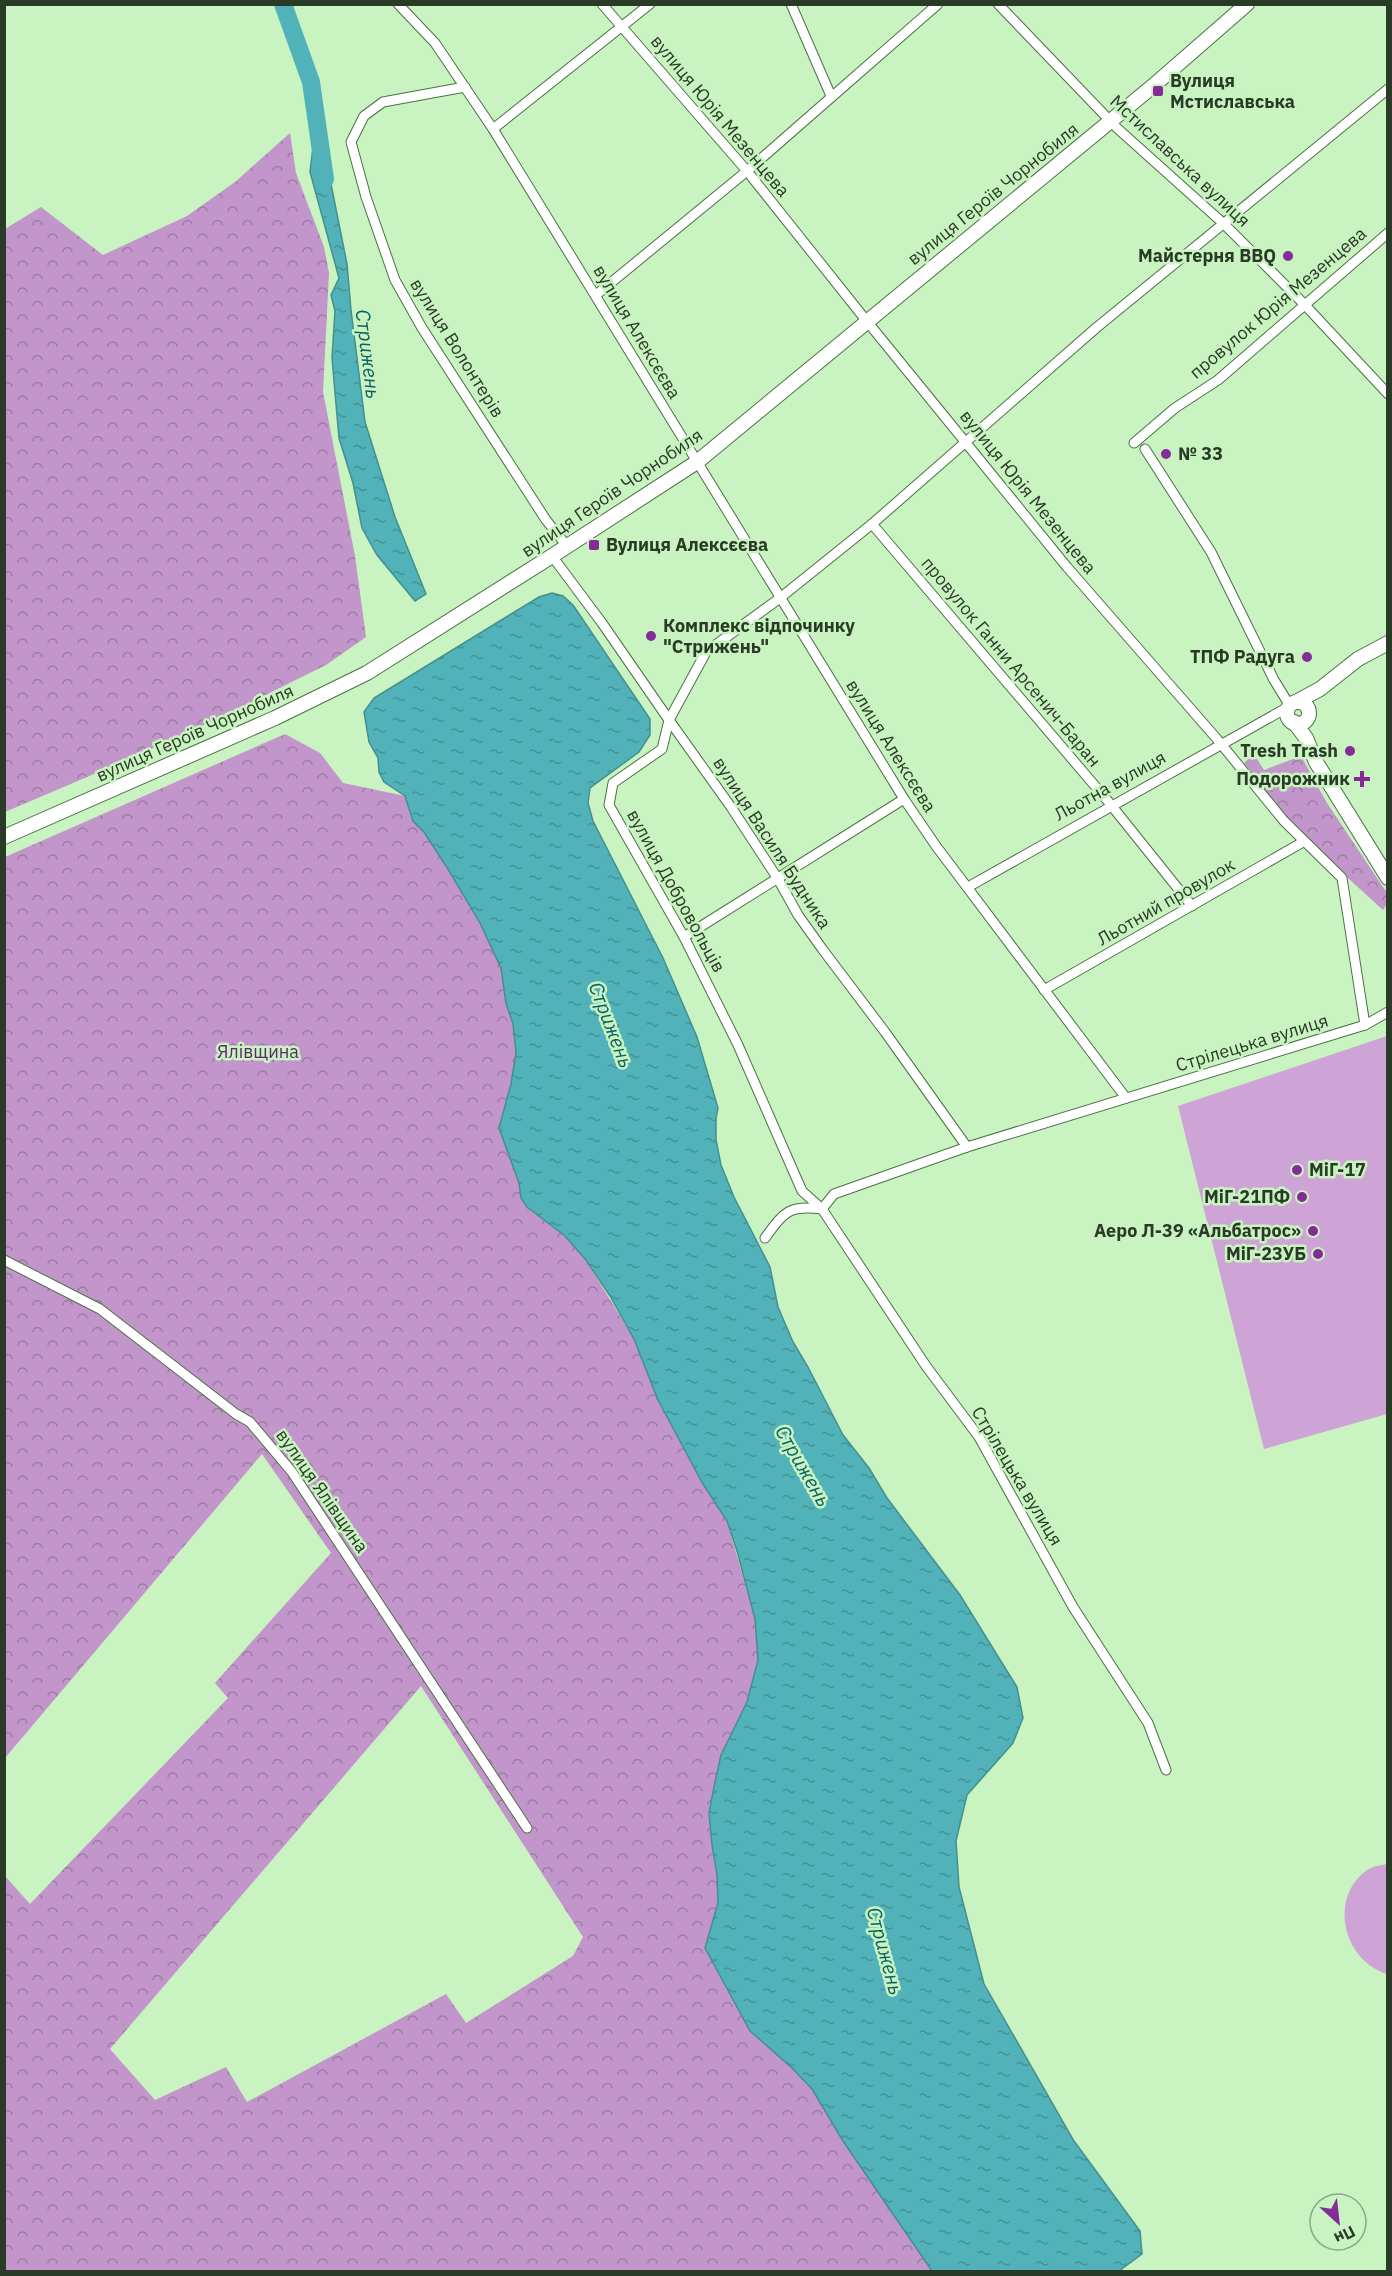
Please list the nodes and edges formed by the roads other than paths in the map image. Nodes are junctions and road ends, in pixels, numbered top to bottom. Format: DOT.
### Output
graph roads {
  1 [pos="398,4"];
  2 [pos="602,4"];
  3 [pos="650,4"];
  4 [pos="791,4"];
  5 [pos="938,4"];
  6 [pos="998,4"];
  7 [pos="1247,4"];
  8 [pos="623,26"];
  9 [pos="465,87"];
  10 [pos="1388,89"];
  11 [pos="831,96"];
  12 [pos="1110,121"];
  13 [pos="493,129"];
  14 [pos="747,171"];
  15 [pos="1224,224"];
  16 [pos="1388,233"];
  17 [pos="596,295"];
  18 [pos="1304,304"];
  19 [pos="867,321"];
  20 [pos="1388,394"];
  21 [pos="966,443"];
  22 [pos="1134,443"];
  23 [pos="1145,449"];
  24 [pos="697,462"];
  25 [pos="872,524"];
  26 [pos="567,546"];
  27 [pos="552,556"];
  28 [pos="780,598"];
  29 [pos="1388,643"];
  30 [pos="1320,689"];
  31 [pos="1293,704"];
  32 [pos="1271,717"];
  33 [pos="1300,719"];
  34 [pos="669,720"];
  35 [pos="1220,744"];
  36 [pos="904,798"];
  37 [pos="1111,806"];
  38 [pos="8,836"];
  39 [pos="1303,842"];
  40 [pos="1388,878"];
  41 [pos="778,879"];
  42 [pos="968,887"];
  43 [pos="1192,906"];
  44 [pos="684,937"];
  45 [pos="1044,990"];
  46 [pos="1388,1011"];
  47 [pos="1365,1025"];
  48 [pos="1126,1098"];
  49 [pos="968,1147"];
  50 [pos="822,1209"];
  51 [pos="765,1238"];
  52 [pos="4,1260"];
  53 [pos="1166,1770"];
  54 [pos="527,1828"];
  1 -- 9 [label="street, вулиця Алексєєва"];
  2 -- 8 [label="street, вулиця Юрія Мезенцева"];
  3 -- 8 [label="street"];
  4 -- 11 [label="street"];
  5 -- 11 [label="street"];
  6 -- 12 [label="street, Мстиславська вулиця"];
  7 -- 12 [label="main road, вулиця Героїв Чорнобиля"];
  8 -- 13 [label="street"];
  8 -- 14 [label="street, вулиця Юрія Мезенцева"];
  9 -- 13 [label="street, вулиця Алексєєва"];
  9 -- 26 [label="street, вулиця Волонтерів"];
  10 -- 15 [label="street, вулиця Добровольців"];
  11 -- 14 [label="street"];
  12 -- 15 [label="street, Мстиславська вулиця"];
  12 -- 19 [label="main road, вулиця Героїв Чорнобиля"];
  13 -- 17 [label="street, вулиця Алексєєва"];
  14 -- 17 [label="street"];
  14 -- 19 [label="street, вулиця Юрія Мезенцева"];
  15 -- 18 [label="street, Мстиславська вулиця"];
  15 -- 21 [label="street, вулиця Добровольців"];
  16 -- 18 [label="street, провулок Юрія Мезенцева"];
  17 -- 24 [label="street, вулиця Алексєєва"];
  18 -- 20 [label="street, Мстиславська вулиця"];
  18 -- 22 [label="street, провулок Юрія Мезенцева"];
  19 -- 21 [label="street, вулиця Юрія Мезенцева"];
  19 -- 24 [label="main road, вулиця Героїв Чорнобиля"];
  21 -- 25 [label="street, вулиця Добровольців"];
  21 -- 35 [label="street, вулиця Юрія Мезенцева"];
  23 -- 31 [label="street"];
  24 -- 26 [label="main road, вулиця Героїв Чорнобиля"];
  24 -- 28 [label="street, вулиця Алексєєва"];
  25 -- 28 [label="street, вулиця Добровольців"];
  25 -- 37 [label="street, провулок Ганни Арсенич-Баран"];
  26 -- 27 [label="main road, вулиця Героїв Чорнобиля"];
  27 -- 34 [label="street, вулиця Василя Будника"];
  27 -- 38 [label="main road, вулиця Героїв Чорнобиля"];
  28 -- 34 [label="street, вулиця Добровольців"];
  28 -- 36 [label="street, вулиця Алексєєва"];
  29 -- 30 [label="main road, Льотна вулиця"];
  30 -- 31 [label="main road, Льотна вулиця"];
  30 -- 33 [label="main road, Льотна вулиця"];
  31 -- 32 [label="street, Льотна вулиця"];
  31 -- 33 [label="main road"];
  31 -- 33 [label="main road"];
  32 -- 33 [label="street"];
  32 -- 35 [label="street, Льотна вулиця"];
  33 -- 40 [label="main road"];
  34 -- 41 [label="street, вулиця Василя Будника"];
  34 -- 44 [label="street, вулиця Добровольців"];
  35 -- 37 [label="street, Льотна вулиця"];
  35 -- 39 [label="street, вулиця Юрія Мезенцева"];
  36 -- 41 [label="street"];
  36 -- 42 [label="street, вулиця Алексєєва"];
  37 -- 42 [label="street, Льотна вулиця"];
  37 -- 43 [label="street, провулок Ганни Арсенич-Баран"];
  39 -- 43 [label="street, Льотний провулок"];
  39 -- 47 [label="street, вулиця Юрія Мезенцева"];
  41 -- 44 [label="street"];
  41 -- 49 [label="street, вулиця Василя Будника"];
  42 -- 45 [label="street, вулиця Алексєєва"];
  43 -- 45 [label="street, Льотний провулок"];
  44 -- 50 [label="street, вулиця Добровольців"];
  45 -- 48 [label="street, вулиця Алексєєва"];
  46 -- 47 [label="street, Стрілецька вулиця"];
  47 -- 48 [label="street, Стрілецька вулиця"];
  48 -- 49 [label="street, Стрілецька вулиця"];
  49 -- 50 [label="street, Стрілецька вулиця"];
  50 -- 51 [label="street"];
  50 -- 53 [label="street, Стрілецька вулиця"];
  52 -- 54 [label="street, вулиця Ялівщина"];
}
